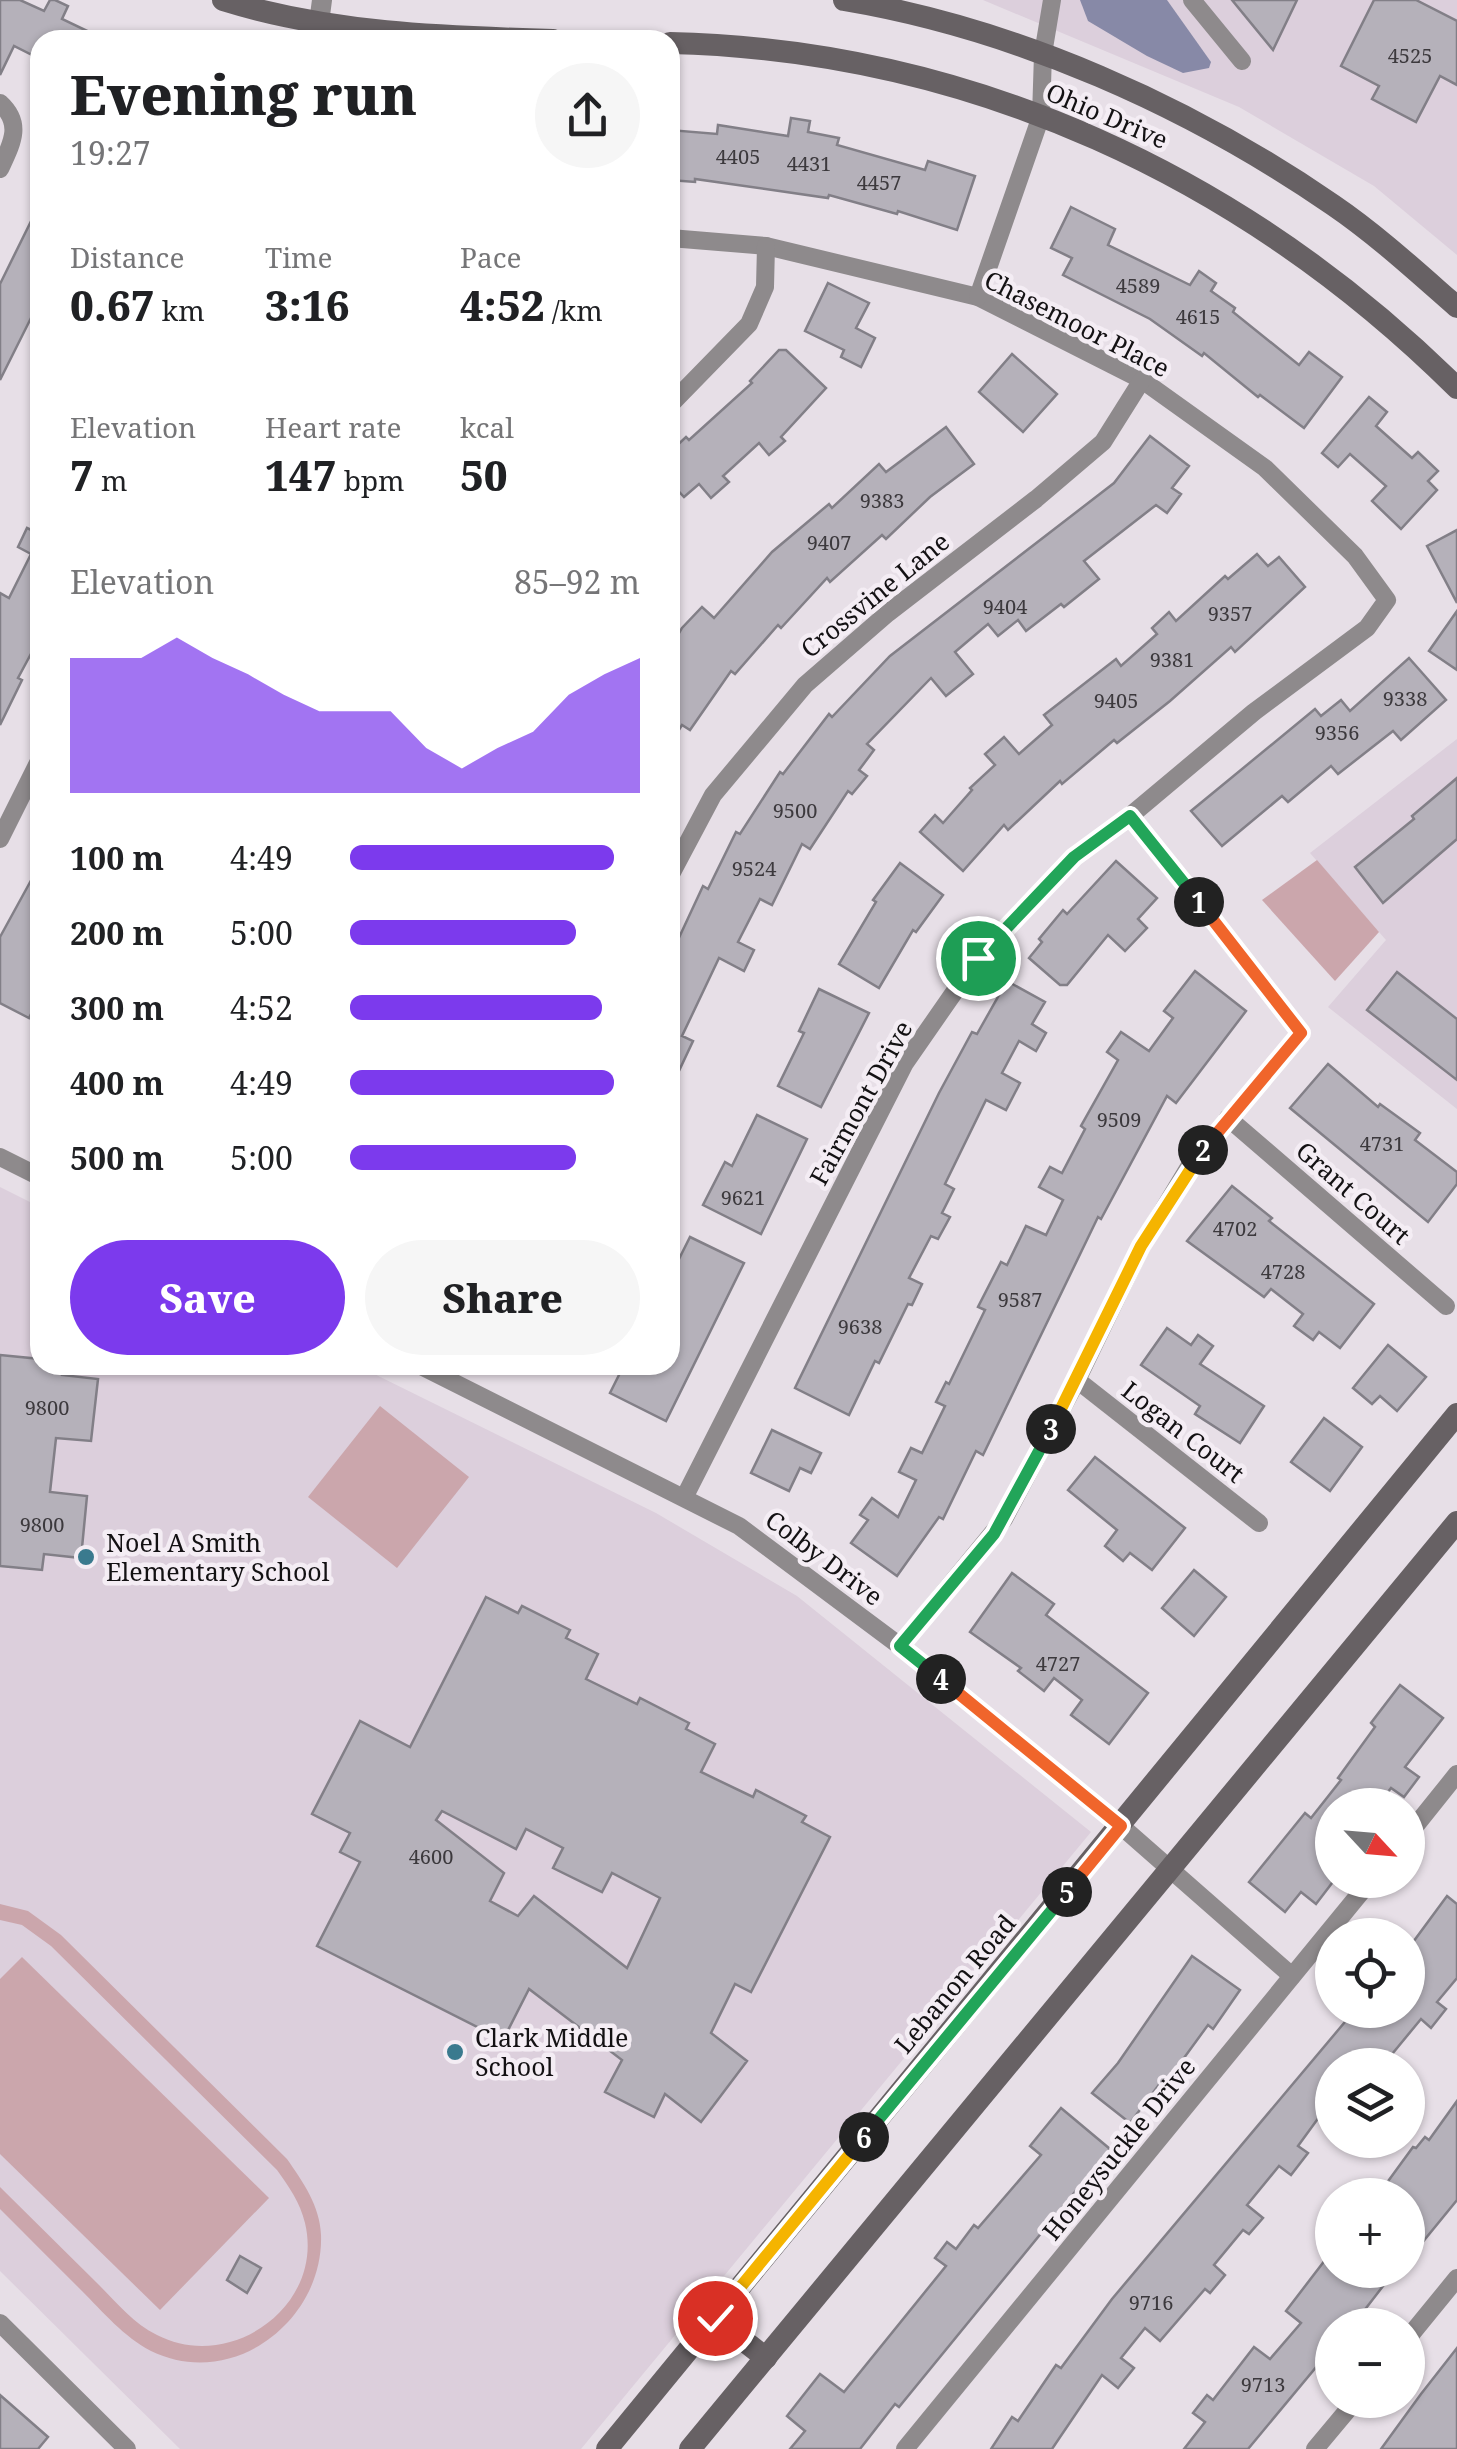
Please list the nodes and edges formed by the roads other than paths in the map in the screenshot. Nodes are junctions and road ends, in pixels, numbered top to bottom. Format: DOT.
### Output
graph roads {
  1 [pos="223,0"];
  2 [pos="844,0"];
  3 [pos="1052,0"];
  4 [pos="1192,0"];
  5 [pos="320,12"];
  6 [pos="400,30"];
  7 [pos="680,43"];
  8 [pos="1043,54"];
  9 [pos="1242,61"];
  10 [pos="0,103"];
  11 [pos="1042,116"];
  12 [pos="0,168"];
  13 [pos="680,239"];
  14 [pos="766,246"];
  15 [pos="978,297"];
  16 [pos="1457,307"];
  17 [pos="1142,380"];
  18 [pos="1457,388"];
  19 [pos="680,395"];
  20 [pos="1386,600"];
  21 [pos="30,779"];
  22 [pos="1130,816"];
  23 [pos="0,839"];
  24 [pos="680,857"];
  25 [pos="1228,1118"];
  26 [pos="0,1157"];
  27 [pos="30,1172"];
  28 [pos="1446,1306"];
  29 [pos="439,1375"];
  30 [pos="1077,1380"];
  31 [pos="1457,1414"];
  32 [pos="685,1496"];
  33 [pos="1457,1522"];
  34 [pos="1259,1523"];
  35 [pos="900,1646"];
  36 [pos="1457,1774"];
  37 [pos="1425,1814"];
  38 [pos="1121,1826"];
  39 [pos="1171,1870"];
  40 [pos="1356,1898"];
  41 [pos="1292,1976"];
  42 [pos="1457,2278"];
  43 [pos="1425,2317"];
  44 [pos="715,2318"];
  45 [pos="0,2323"];
  46 [pos="766,2358"];
  47 [pos="1341,2418"];
  48 [pos="127,2449"];
  49 [pos="607,2449"];
  50 [pos="690,2449"];
  51 [pos="906,2449"];
  52 [pos="1315,2449"];
  1 -- 5 [label="main road"];
  2 -- 8 [label="main road, Ohio Drive"];
  3 -- 8 [label="street"];
  4 -- 9 [label="street"];
  5 -- 6 [label="main road"];
  7 -- 11 [label="main road, Ohio Drive"];
  8 -- 11 [label="street"];
  8 -- 16 [label="main road, Ohio Drive"];
  10 -- 12 [label="street"];
  11 -- 15 [label="street"];
  11 -- 18 [label="main road, Ohio Drive"];
  13 -- 14 [label="street, Chasemoor Place"];
  14 -- 15 [label="street, Chasemoor Place"];
  14 -- 19 [label="street"];
  15 -- 17 [label="street, Chasemoor Place"];
  17 -- 20 [label="street, Chasemoor Place"];
  17 -- 24 [label="street, Crossvine Lane"];
  20 -- 22 [label="street, Fairmont Drive"];
  21 -- 23 [label="street"];
  22 -- 25 [label="street"];
  22 -- 32 [label="street, Fairmont Drive"];
  25 -- 28 [label="street, Grant Court"];
  25 -- 30 [label="street"];
  26 -- 27 [label="street"];
  29 -- 32 [label="street, Colby Drive"];
  30 -- 34 [label="street, Logan Court"];
  30 -- 35 [label="street"];
  31 -- 38 [label="main road, Lebanon Road"];
  32 -- 35 [label="street, Colby Drive"];
  33 -- 39 [label="main road"];
  35 -- 38 [label="street, Colby Drive"];
  36 -- 37 [label="street"];
  38 -- 39 [label="street, Colby Drive"];
  38 -- 44 [label="main road, Lebanon Road"];
  39 -- 41 [label="street, Colby Drive"];
  39 -- 46 [label="main road"];
  40 -- 41 [label="street, Honeysuckle Drive"];
  41 -- 51 [label="street, Honeysuckle Drive"];
  42 -- 43 [label="street"];
  44 -- 46 [label="main road"];
  44 -- 49 [label="main road, Lebanon Road"];
  45 -- 48 [label="street"];
  46 -- 50 [label="main road"];
  47 -- 52 [label="street"];
}
